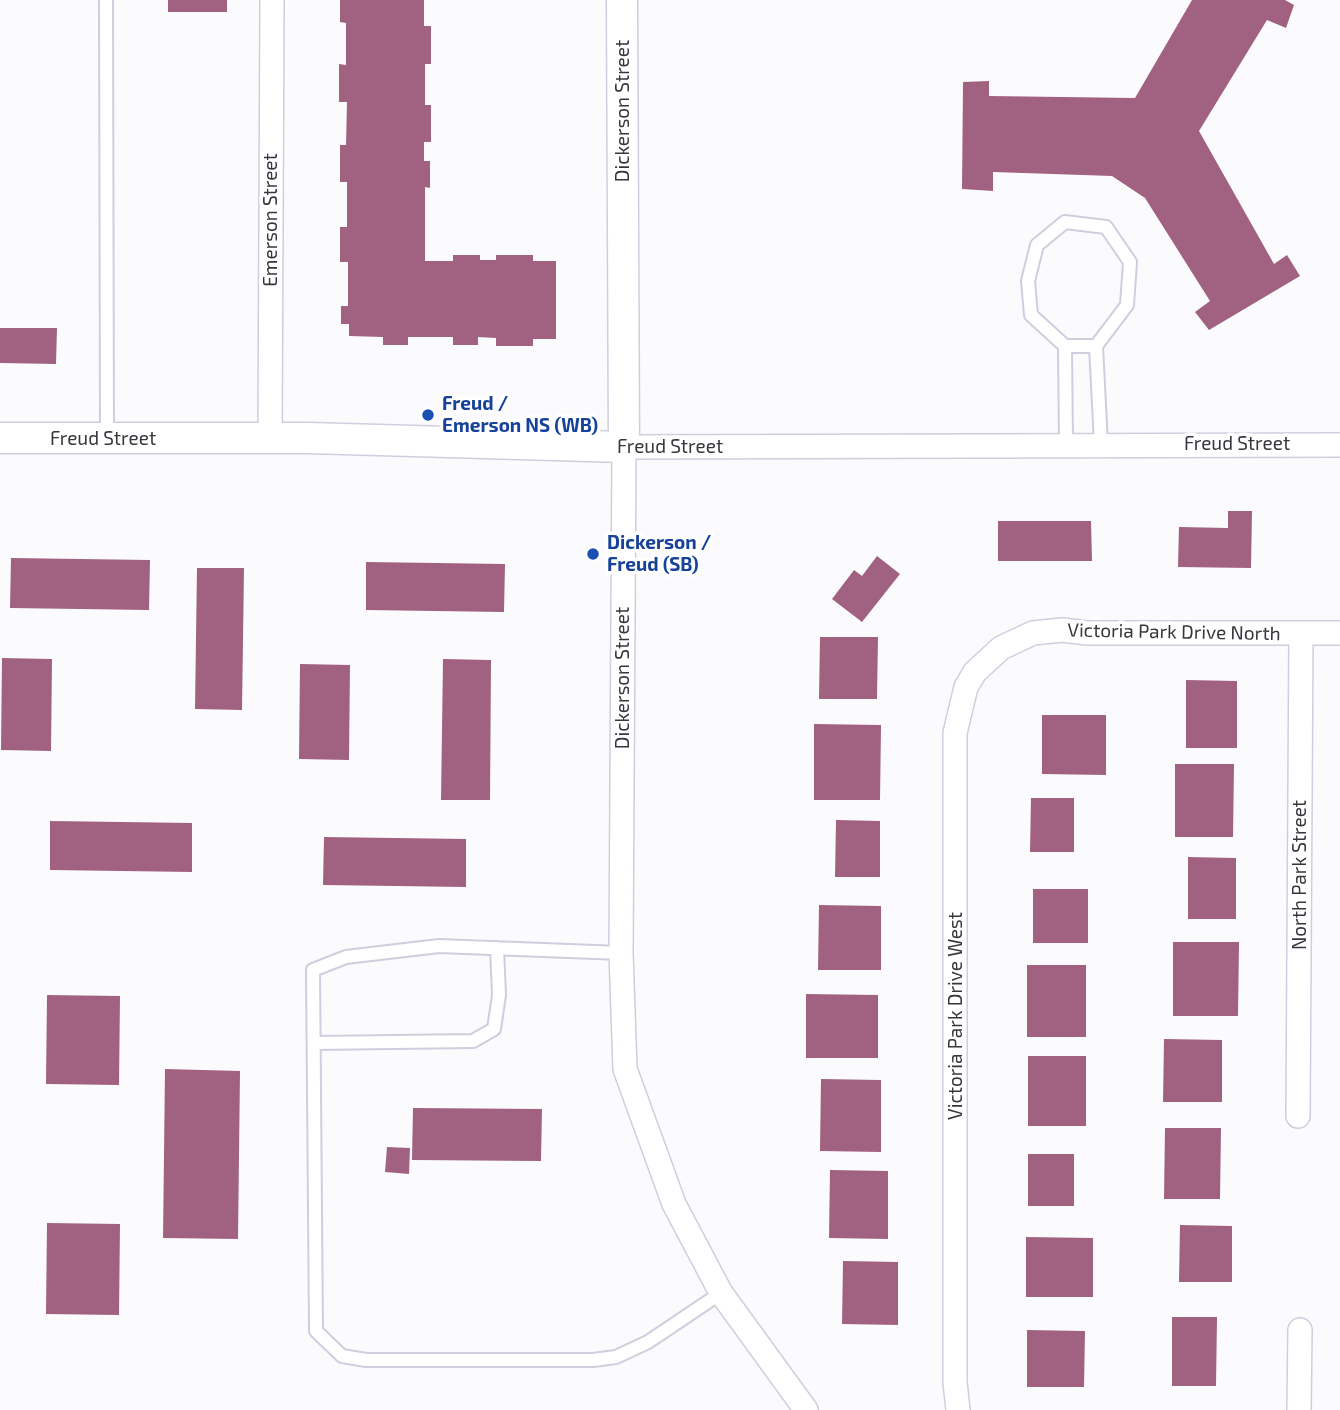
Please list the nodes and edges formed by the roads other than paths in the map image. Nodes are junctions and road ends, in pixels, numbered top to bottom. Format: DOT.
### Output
graph roads {
  1 [pos="106,0"];
  2 [pos="272,0"];
  3 [pos="622,0"];
  4 [pos="1065,346"];
  5 [pos="1096,346"];
  6 [pos="0,438"];
  7 [pos="107,439"];
  8 [pos="270,440"];
  9 [pos="1101,443"];
  10 [pos="1066,444"];
  11 [pos="1340,445"];
  12 [pos="624,447"];
  13 [pos="1301,633"];
  14 [pos="1340,633"];
  15 [pos="1010,643"];
  16 [pos="497,948"];
  17 [pos="621,953"];
  18 [pos="314,1043"];
  19 [pos="1298,1116"];
  20 [pos="721,1293"];
  21 [pos="1300,1330"];
  22 [pos="807,1410"];
  23 [pos="958,1410"];
  24 [pos="1299,1410"];
  1 -- 7 [label="lane"];
  2 -- 8 [label="street, Emerson Street"];
  3 -- 12 [label="street, Dickerson Street"];
  4 -- 5 [label="lane"];
  4 -- 5 [label="lane"];
  4 -- 10 [label="lane"];
  5 -- 9 [label="lane"];
  6 -- 7 [label="street, Freud Street"];
  7 -- 8 [label="street, Freud Street"];
  8 -- 12 [label="street, Freud Street"];
  9 -- 10 [label="street, Freud Street"];
  9 -- 11 [label="street, Freud Street"];
  10 -- 12 [label="street, Freud Street"];
  12 -- 17 [label="street, Dickerson Street"];
  13 -- 14 [label="street, Victoria Park Drive North"];
  13 -- 15 [label="street, Victoria Park Drive North"];
  13 -- 19 [label="street, North Park Street"];
  15 -- 23 [label="street, Victoria Park Drive West"];
  16 -- 17 [label="lane"];
  16 -- 18 [label="lane"];
  16 -- 18 [label="lane"];
  17 -- 20 [label="street, Dickerson Street"];
  18 -- 20 [label="lane"];
  20 -- 22 [label="street, Dickerson Street"];
  21 -- 24 [label="street"];
}
